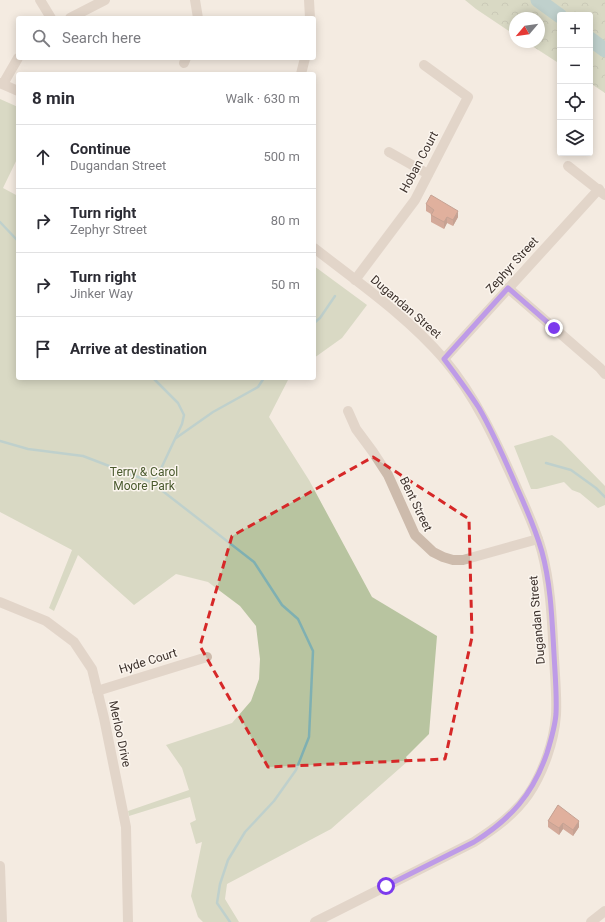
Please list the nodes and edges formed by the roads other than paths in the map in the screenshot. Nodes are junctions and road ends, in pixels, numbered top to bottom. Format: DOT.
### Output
graph roads {
  1 [pos="40,0"];
  2 [pos="105,0"];
  3 [pos="195,0"];
  4 [pos="309,0"];
  5 [pos="50,16"];
  6 [pos="74,16"];
  7 [pos="198,16"];
  8 [pos="310,16"];
  9 [pos="17,60"];
  10 [pos="304,60"];
  11 [pos="424,65"];
  12 [pos="302,72"];
  13 [pos="1,83"];
  14 [pos="16,90"];
  15 [pos="388,152"];
  16 [pos="568,166"];
  17 [pos="428,174"];
  18 [pos="602,192"];
  19 [pos="316,250"];
  20 [pos="355,280"];
  21 [pos="508,288"];
  22 [pos="444,359"];
  23 [pos="605,374"];
  24 [pos="348,411"];
  25 [pos="538,539"];
  26 [pos="0,602"];
  27 [pos="207,656"];
  28 [pos="97,691"];
  29 [pos="0,866"];
  30 [pos="605,911"];
  31 [pos="1,918"];
  32 [pos="329,919"];
  33 [pos="128,922"];
  34 [pos="315,922"];
  35 [pos="591,922"];
  1 -- 5 [label="street"];
  2 -- 6 [label="street"];
  3 -- 7 [label="street"];
  4 -- 8 [label="street"];
  9 -- 13 [label="street"];
  10 -- 12 [label="street"];
  11 -- 17 [label="street, Hoban Court"];
  13 -- 14 [label="street"];
  15 -- 17 [label="street"];
  16 -- 18 [label="street"];
  17 -- 20 [label="street, Hoban Court"];
  18 -- 21 [label="street, Zephyr Street"];
  19 -- 20 [label="street, Dugandan Street"];
  20 -- 22 [label="street, Dugandan Street"];
  21 -- 22 [label="street, Zephyr Street"];
  21 -- 23 [label="street"];
  22 -- 25 [label="street, Dugandan Street"];
  24 -- 25 [label="street, Bent Street"];
  25 -- 32 [label="street, Dugandan Street"];
  26 -- 28 [label="street, Merloo Drive"];
  27 -- 28 [label="street, Hyde Court"];
  28 -- 33 [label="street, Merloo Drive"];
  29 -- 31 [label="street"];
  30 -- 35 [label="street"];
  32 -- 34 [label="street, Dugandan Street"];
}
